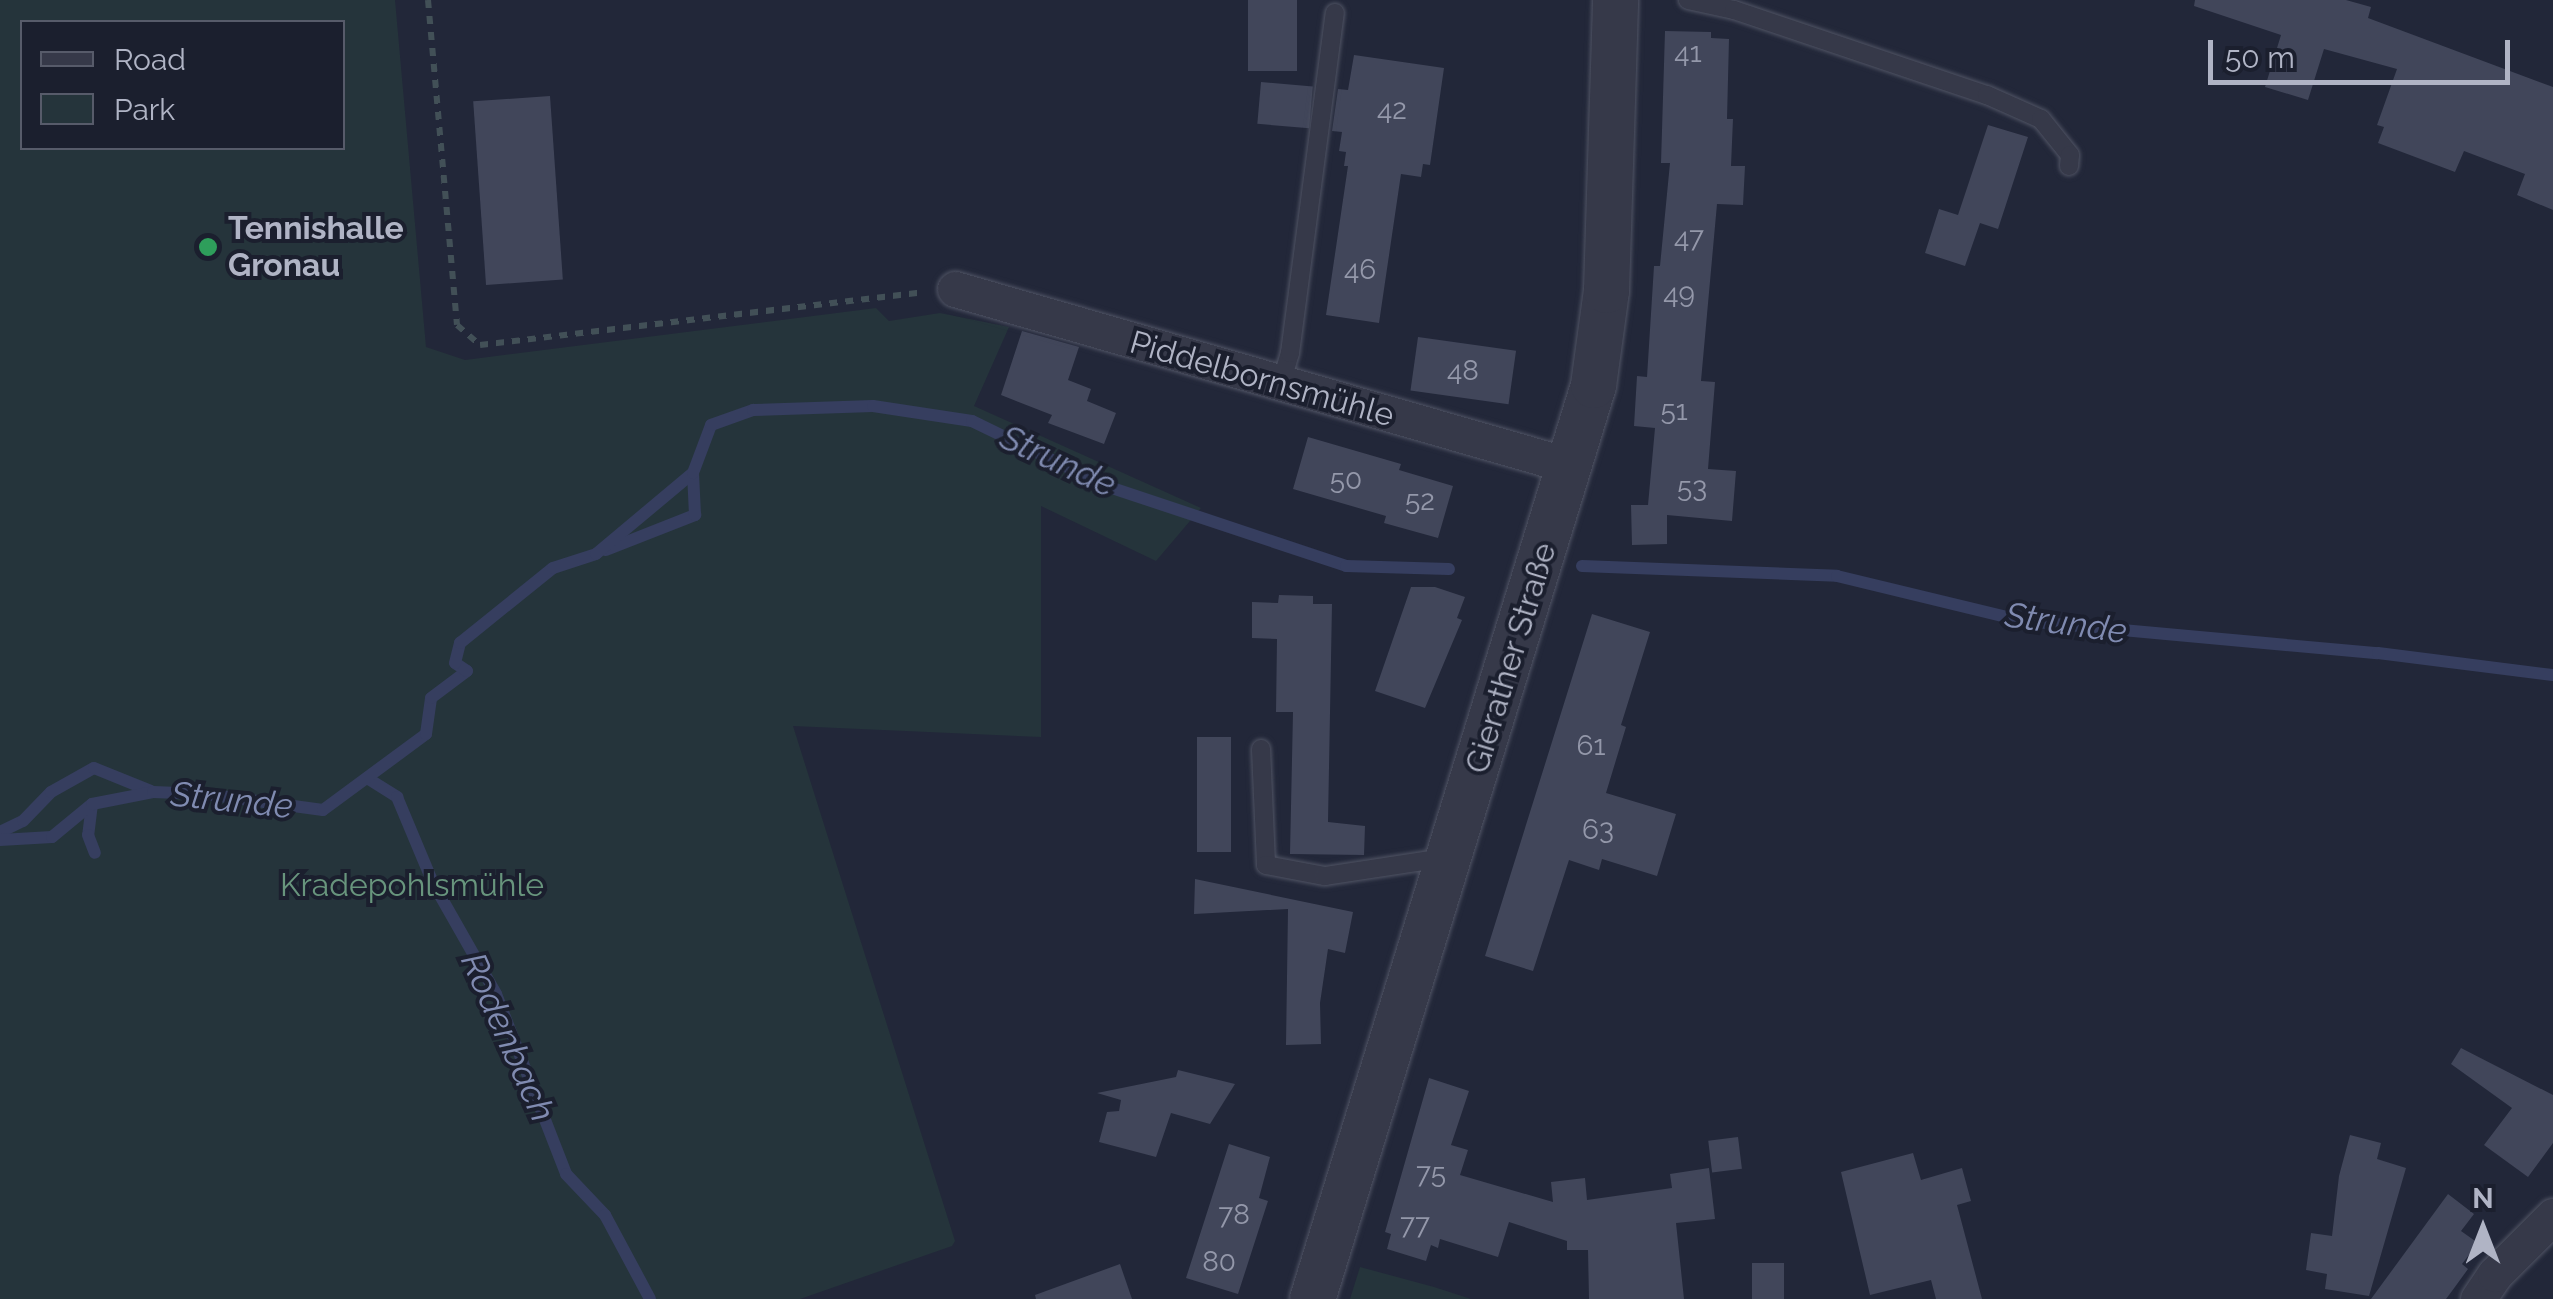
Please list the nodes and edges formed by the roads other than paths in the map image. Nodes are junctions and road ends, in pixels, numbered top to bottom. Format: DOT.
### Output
graph roads {
  1 [pos="1616,0"];
  2 [pos="1688,0"];
  3 [pos="1334,13"];
  4 [pos="2069,166"];
  5 [pos="954,289"];
  6 [pos="1281,384"];
  7 [pos="1570,466"];
  8 [pos="1261,750"];
  9 [pos="1449,858"];
  10 [pos="2548,1228"];
  11 [pos="1312,1299"];
  12 [pos="2478,1299"];
  1 -- 7 [label="street, Gierather Straße"];
  2 -- 4 [label="lane"];
  3 -- 6 [label="lane"];
  5 -- 6 [label="street, Piddelbornsmühle"];
  6 -- 7 [label="street, Piddelbornsmühle"];
  7 -- 9 [label="street, Gierather Straße"];
  8 -- 9 [label="lane"];
  9 -- 11 [label="street, Gierather Straße"];
  10 -- 12 [label="street"];
}
